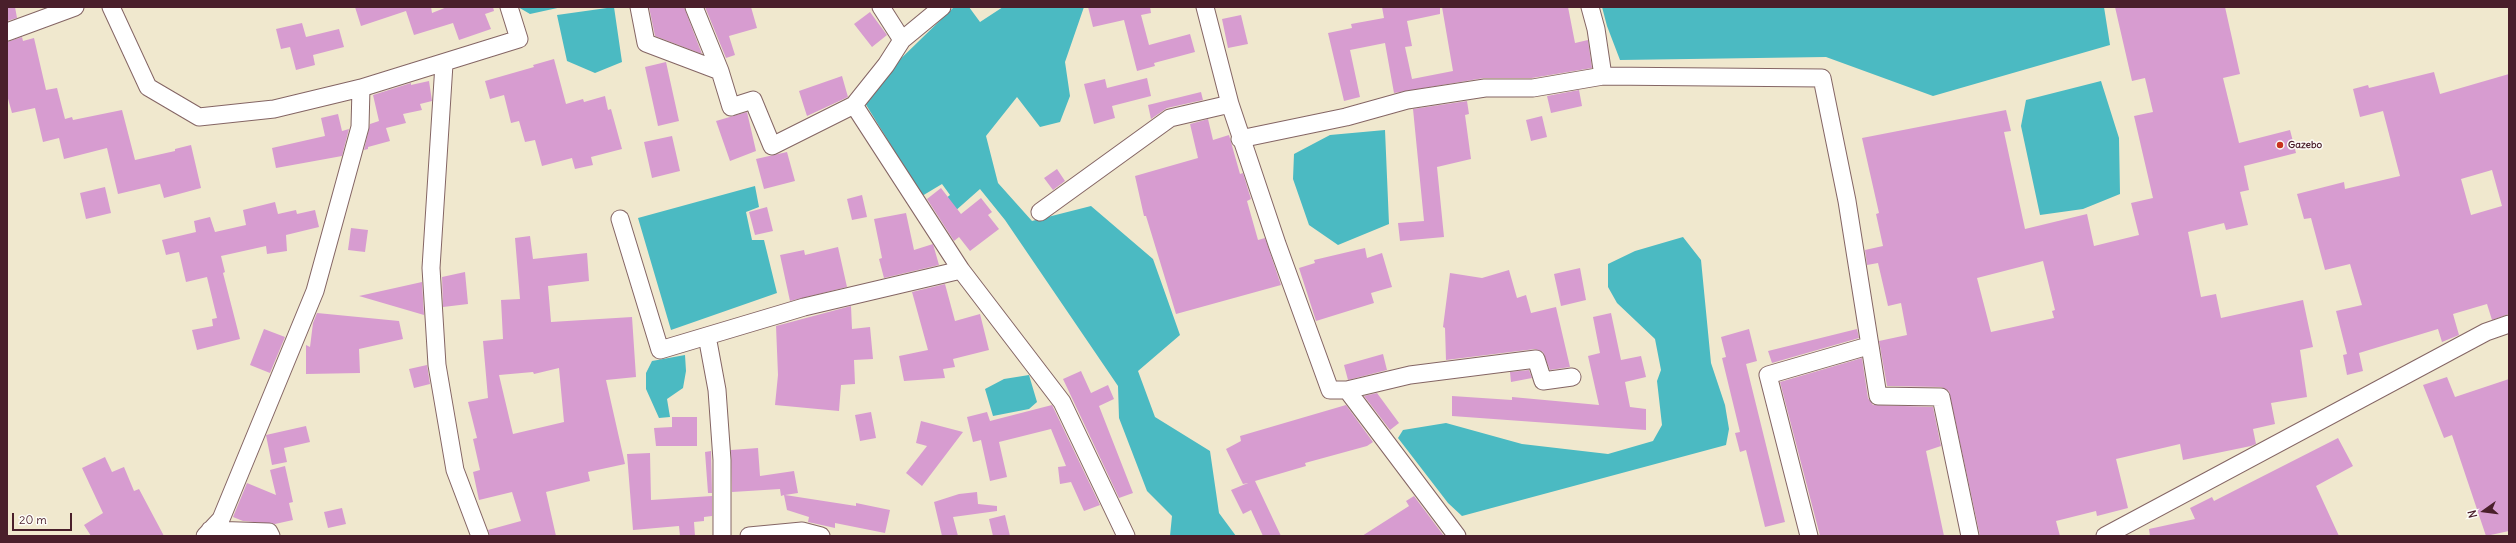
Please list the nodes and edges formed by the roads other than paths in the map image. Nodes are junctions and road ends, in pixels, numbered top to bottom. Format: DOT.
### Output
graph roads {
  1 [pos="75,7"];
  2 [pos="111,7"];
  3 [pos="509,7"];
  4 [pos="638,7"];
  5 [pos="694,7"];
  6 [pos="881,7"];
  7 [pos="942,7"];
  8 [pos="1205,7"];
  9 [pos="1590,7"];
  10 [pos="7,32"];
  11 [pos="902,40"];
  12 [pos="444,64"];
  13 [pos="720,71"];
  14 [pos="1603,76"];
  15 [pos="361,88"];
  16 [pos="1230,104"];
  17 [pos="854,105"];
  18 [pos="1240,139"];
  19 [pos="1040,212"];
  20 [pos="620,219"];
  21 [pos="962,270"];
  22 [pos="2509,324"];
  23 [pos="707,336"];
  24 [pos="1868,346"];
  25 [pos="1572,377"];
  26 [pos="1347,390"];
  27 [pos="207,533"];
  28 [pos="758,535"];
  29 [pos="271,536"];
  30 [pos="480,536"];
  31 [pos="722,536"];
  32 [pos="821,536"];
  33 [pos="1126,536"];
  34 [pos="1457,536"];
  35 [pos="1809,536"];
  36 [pos="1970,536"];
  37 [pos="2105,536"];
  1 -- 10 [label="street"];
  2 -- 15 [label="street"];
  3 -- 12 [label="street"];
  4 -- 13 [label="street"];
  5 -- 13 [label="street"];
  6 -- 11 [label="street"];
  7 -- 11 [label="street"];
  8 -- 16 [label="street"];
  9 -- 14 [label="street"];
  11 -- 17 [label="street"];
  12 -- 15 [label="street"];
  12 -- 30 [label="street"];
  13 -- 17 [label="street"];
  14 -- 18 [label="street"];
  14 -- 24 [label="street"];
  15 -- 27 [label="street"];
  16 -- 18 [label="street"];
  16 -- 19 [label="street"];
  17 -- 21 [label="street"];
  18 -- 26 [label="street"];
  20 -- 23 [label="street"];
  21 -- 23 [label="street"];
  21 -- 33 [label="street"];
  22 -- 37 [label="street"];
  23 -- 31 [label="street"];
  24 -- 35 [label="street"];
  24 -- 36 [label="street"];
  25 -- 26 [label="street"];
  26 -- 34 [label="street"];
  27 -- 29 [label="street"];
  28 -- 32 [label="street"];
}
